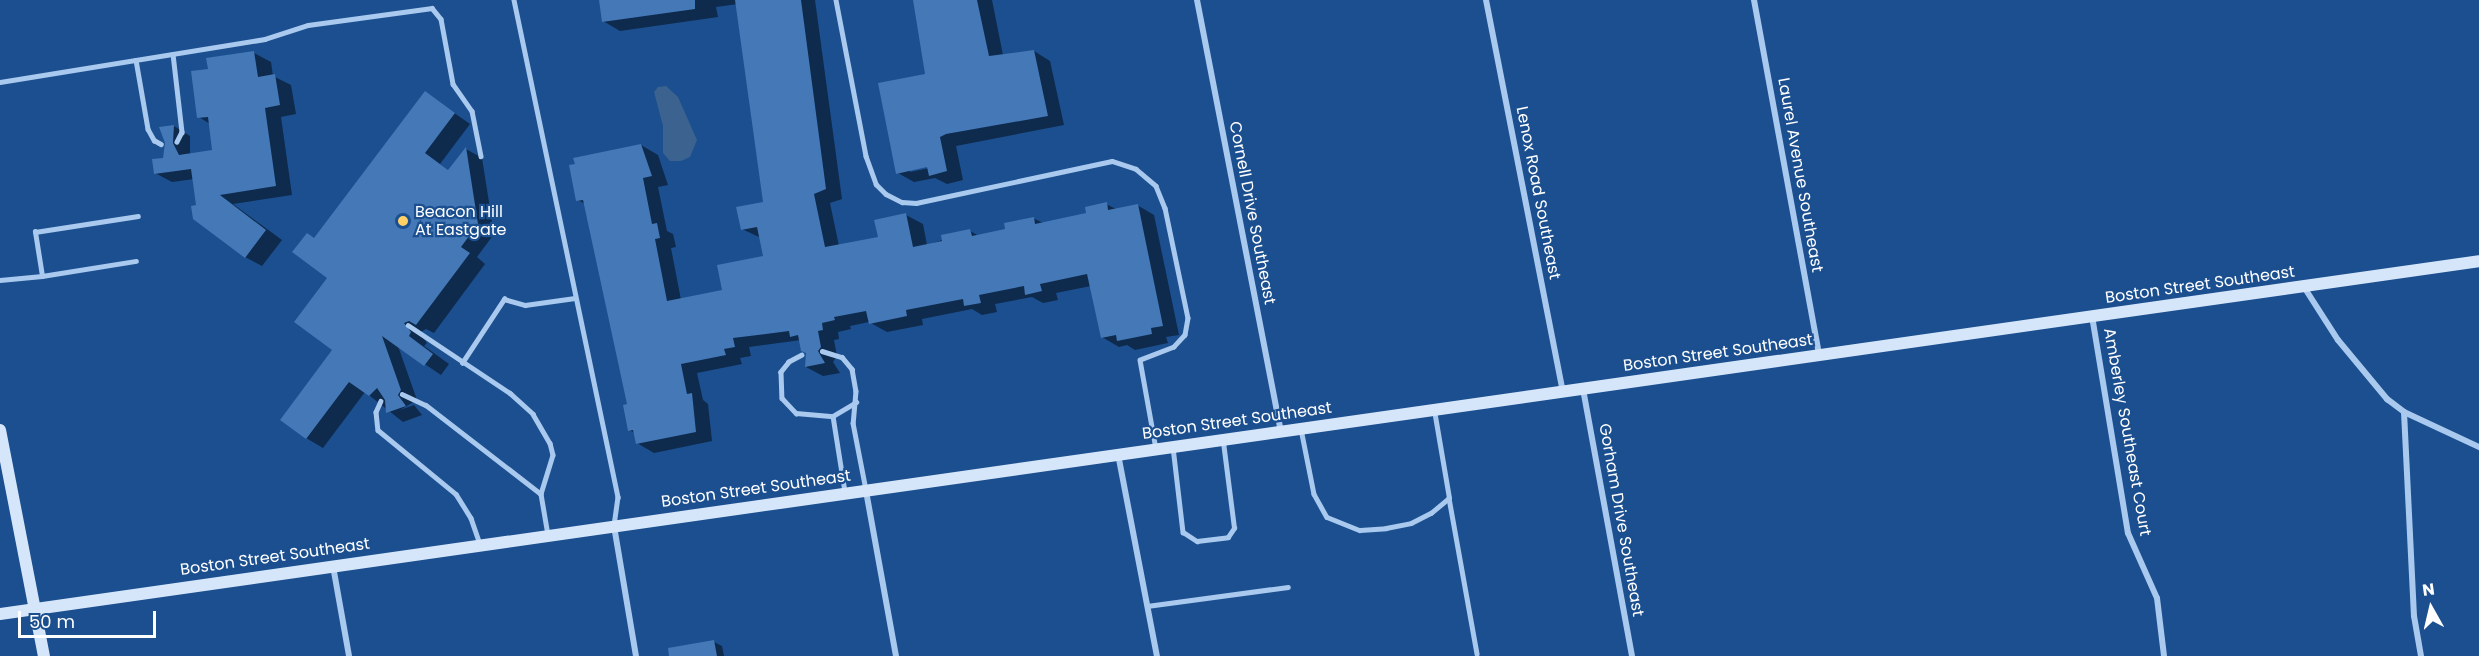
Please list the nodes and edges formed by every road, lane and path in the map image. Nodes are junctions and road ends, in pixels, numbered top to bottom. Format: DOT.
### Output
graph roads {
  1 [pos="514,0"];
  2 [pos="836,0"];
  3 [pos="1197,0"];
  4 [pos="1486,0"];
  5 [pos="1754,0"];
  6 [pos="173,54"];
  7 [pos="136,60"];
  8 [pos="0,82"];
  9 [pos="177,142"];
  10 [pos="161,144"];
  11 [pos="481,156"];
  12 [pos="138,216"];
  13 [pos="136,261"];
  14 [pos="2479,261"];
  15 [pos="42,276"];
  16 [pos="0,280"];
  17 [pos="2304,286"];
  18 [pos="574,298"];
  19 [pos="2092,316"];
  20 [pos="408,325"];
  21 [pos="822,351"];
  22 [pos="802,355"];
  23 [pos="1819,355"];
  24 [pos="462,363"];
  25 [pos="1583,389"];
  26 [pos="1563,392"];
  27 [pos="402,394"];
  28 [pos="381,401"];
  29 [pos="856,402"];
  30 [pos="1434,410"];
  31 [pos="2404,412"];
  32 [pos="833,416"];
  33 [pos="1302,429"];
  34 [pos="0,430"];
  35 [pos="1281,432"];
  36 [pos="1223,440"];
  37 [pos="1173,446"];
  38 [pos="2479,447"];
  39 [pos="1156,449"];
  40 [pos="1118,454"];
  41 [pos="866,490"];
  42 [pos="846,493"];
  43 [pos="541,494"];
  44 [pos="1449,498"];
  45 [pos="614,525"];
  46 [pos="548,535"];
  47 [pos="480,544"];
  48 [pos="333,565"];
  49 [pos="1288,587"];
  50 [pos="1147,606"];
  51 [pos="35,609"];
  52 [pos="0,614"];
  53 [pos="1477,653"];
  54 [pos="44,656"];
  55 [pos="349,656"];
  56 [pos="636,656"];
  57 [pos="896,656"];
  58 [pos="1157,656"];
  59 [pos="1632,656"];
  60 [pos="2164,656"];
  61 [pos="2421,656"];
  1 -- 18 [label="lane"];
  2 -- 39 [label="lane"];
  3 -- 35 [label="street, Cornell Drive Southeast"];
  4 -- 26 [label="street, Lenox Road Southeast"];
  5 -- 23 [label="street, Laurel Avenue Southeast"];
  6 -- 7 [label="lane"];
  6 -- 9 [label="lane"];
  6 -- 11 [label="lane"];
  7 -- 8 [label="lane"];
  7 -- 10 [label="lane"];
  12 -- 15 [label="lane"];
  13 -- 15 [label="lane"];
  14 -- 17 [label="street, Boston Street Southeast"];
  15 -- 16 [label="lane"];
  17 -- 19 [label="street, Boston Street Southeast"];
  17 -- 31 [label="street"];
  18 -- 24 [label="lane"];
  18 -- 45 [label="lane"];
  19 -- 23 [label="street, Boston Street Southeast"];
  19 -- 60 [label="street, Amberley Southeast Court"];
  20 -- 24 [label="lane"];
  21 -- 29 [label="lane"];
  22 -- 32 [label="lane"];
  23 -- 25 [label="street, Boston Street Southeast"];
  24 -- 43 [label="lane"];
  25 -- 26 [label="street, Boston Street Southeast"];
  25 -- 59 [label="street, Gorham Drive Southeast"];
  26 -- 30 [label="street, Boston Street Southeast"];
  27 -- 43 [label="lane"];
  28 -- 47 [label="lane"];
  29 -- 32 [label="lane"];
  29 -- 41 [label="lane"];
  30 -- 33 [label="street, Boston Street Southeast"];
  30 -- 44 [label="lane"];
  31 -- 38 [label="street"];
  31 -- 61 [label="street"];
  32 -- 42 [label="lane"];
  33 -- 35 [label="street, Boston Street Southeast"];
  33 -- 44 [label="lane"];
  34 -- 51 [label="street"];
  35 -- 36 [label="street, Boston Street Southeast"];
  36 -- 37 [label="street, Boston Street Southeast"];
  36 -- 37 [label="lane"];
  37 -- 39 [label="street, Boston Street Southeast"];
  39 -- 40 [label="street, Boston Street Southeast"];
  40 -- 41 [label="street, Boston Street Southeast"];
  40 -- 50 [label="street"];
  41 -- 42 [label="street, Boston Street Southeast"];
  41 -- 57 [label="street"];
  42 -- 45 [label="street, Boston Street Southeast"];
  43 -- 46 [label="lane"];
  44 -- 53 [label="lane"];
  45 -- 46 [label="street, Boston Street Southeast"];
  45 -- 56 [label="street"];
  46 -- 47 [label="street, Boston Street Southeast"];
  47 -- 48 [label="street, Boston Street Southeast"];
  48 -- 51 [label="street, Boston Street Southeast"];
  48 -- 55 [label="street"];
  49 -- 50 [label="lane"];
  50 -- 58 [label="street"];
  51 -- 52 [label="street, Boston Street Southeast"];
  51 -- 54 [label="street"];
}
